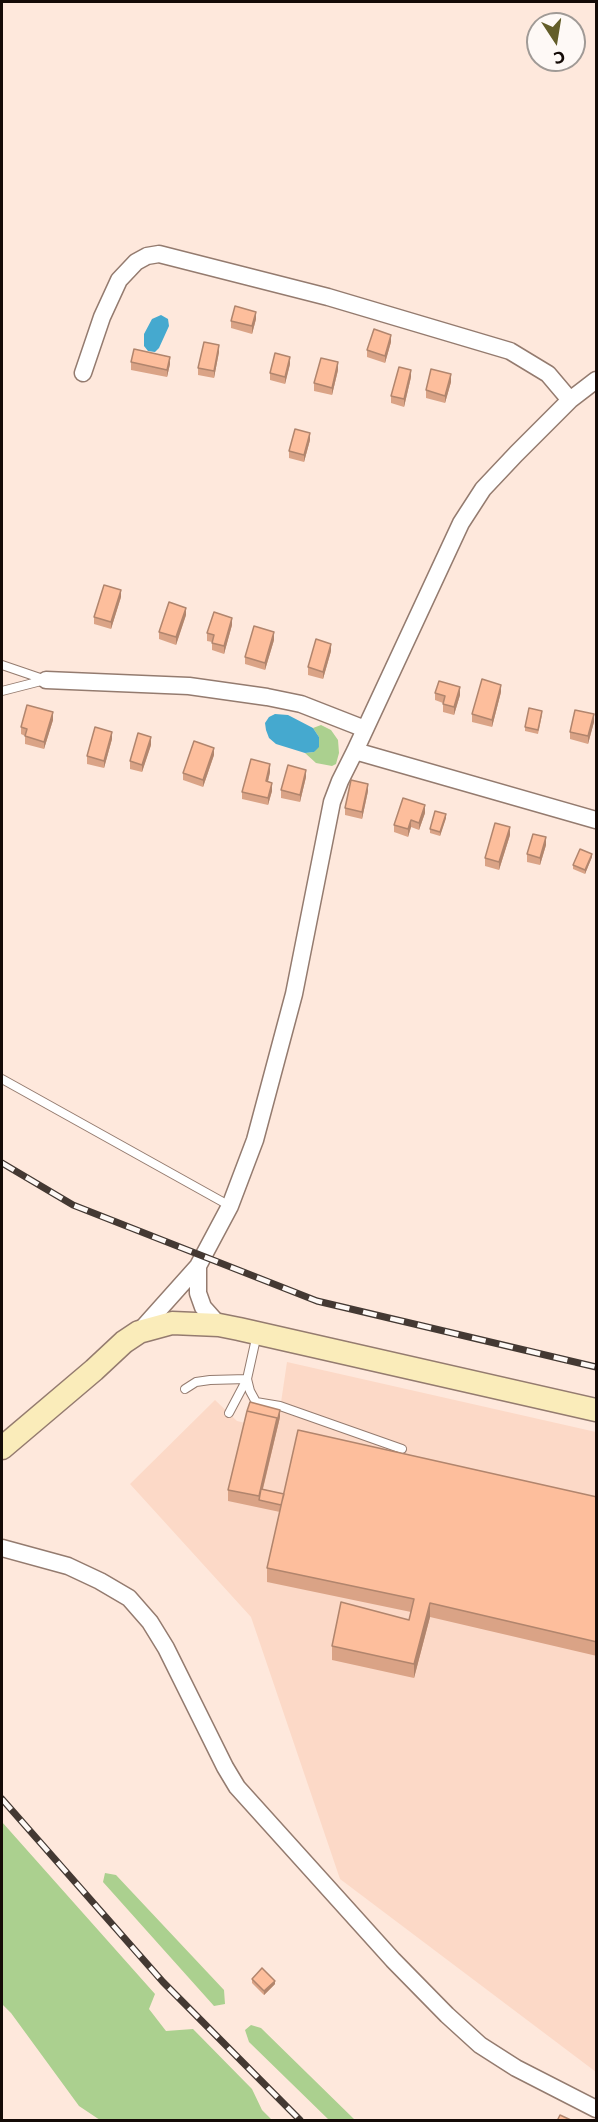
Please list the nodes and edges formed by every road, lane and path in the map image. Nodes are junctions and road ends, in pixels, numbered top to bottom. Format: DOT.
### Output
graph roads {
  1 [pos="82,373"];
  2 [pos="597,380"];
  3 [pos="570,400"];
  4 [pos="2,664"];
  5 [pos="45,680"];
  6 [pos="2,691"];
  7 [pos="365,729"];
  8 [pos="355,752"];
  9 [pos="597,820"];
  10 [pos="2,1079"];
  11 [pos="230,1206"];
  12 [pos="198,1266"];
  13 [pos="219,1325"];
  14 [pos="139,1332"];
  15 [pos="258,1334"];
  16 [pos="248,1379"];
  17 [pos="185,1389"];
  18 [pos="597,1410"];
  19 [pos="229,1413"];
  20 [pos="4,1442"];
  21 [pos="402,1449"];
  22 [pos="2,1548"];
  23 [pos="597,2109"];
  1 -- 3 [label="street"];
  2 -- 3 [label="street"];
  3 -- 7 [label="street"];
  4 -- 5 [label="lane"];
  5 -- 6 [label="lane"];
  5 -- 7 [label="street"];
  7 -- 8 [label="street"];
  8 -- 9 [label="street"];
  8 -- 11 [label="street"];
  10 -- 11 [label="lane"];
  11 -- 12 [label="street"];
  12 -- 13 [label="street"];
  12 -- 14 [label="street"];
  13 -- 14 [label="street"];
  13 -- 15 [label="street"];
  14 -- 20 [label="street"];
  15 -- 16 [label="lane"];
  15 -- 18 [label="street"];
  16 -- 17 [label="lane"];
  16 -- 19 [label="lane"];
  16 -- 21 [label="lane"];
  22 -- 23 [label="street"];
}
